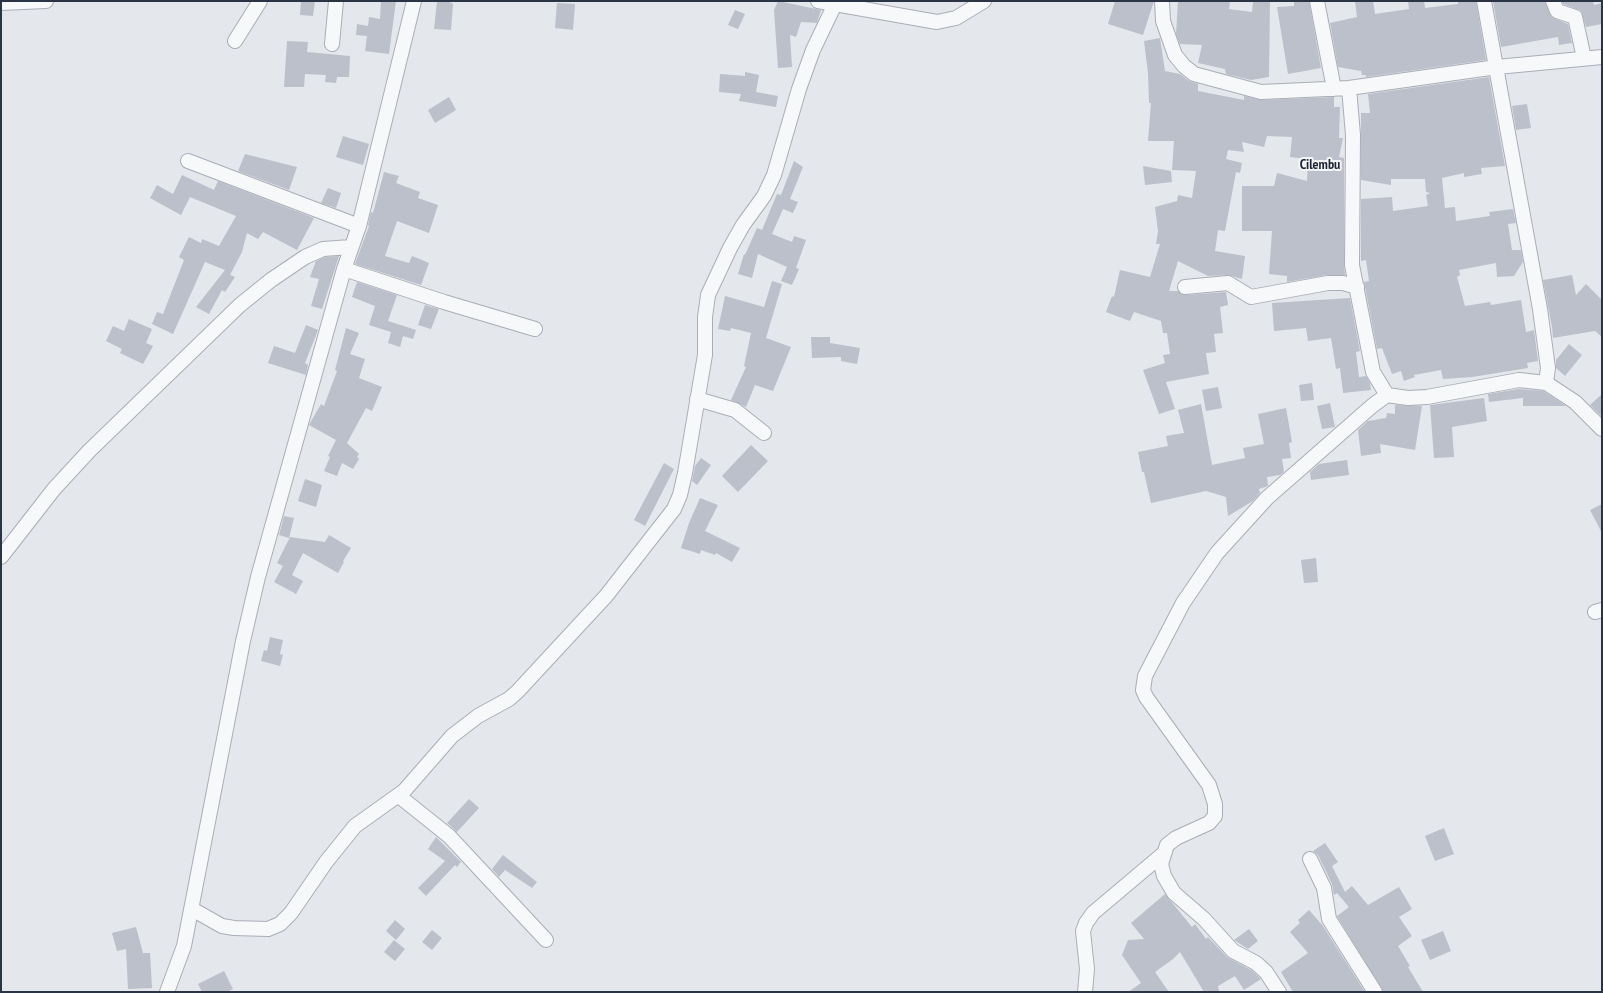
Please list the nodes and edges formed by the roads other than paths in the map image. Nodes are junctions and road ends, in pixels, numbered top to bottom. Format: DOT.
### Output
graph roads {
  1 [pos="46,1"];
  2 [pos="260,1"];
  3 [pos="336,1"];
  4 [pos="414,1"];
  5 [pos="818,1"];
  6 [pos="984,1"];
  7 [pos="1162,1"];
  8 [pos="1317,1"];
  9 [pos="1484,1"];
  10 [pos="1553,1"];
  11 [pos="1,3"];
  12 [pos="835,4"];
  13 [pos="235,41"];
  14 [pos="332,44"];
  15 [pos="1602,57"];
  16 [pos="1584,58"];
  17 [pos="1497,67"];
  18 [pos="1349,88"];
  19 [pos="1334,89"];
  20 [pos="188,161"];
  21 [pos="359,226"];
  22 [pos="351,247"];
  23 [pos="344,268"];
  24 [pos="1357,286"];
  25 [pos="1185,287"];
  26 [pos="535,330"];
  27 [pos="1546,383"];
  28 [pos="1387,395"];
  29 [pos="697,399"];
  30 [pos="1602,429"];
  31 [pos="764,433"];
  32 [pos="1,557"];
  33 [pos="399,796"];
  34 [pos="1163,854"];
  35 [pos="1310,859"];
  36 [pos="192,909"];
  37 [pos="546,940"];
  38 [pos="167,992"];
  39 [pos="1085,992"];
  40 [pos="1280,992"];
  41 [pos="1375,992"];
  1 -- 11 [label="street"];
  2 -- 13 [label="street"];
  3 -- 14 [label="street"];
  4 -- 21 [label="street"];
  5 -- 12 [label="street"];
  6 -- 12 [label="street"];
  7 -- 19 [label="street"];
  8 -- 19 [label="street"];
  9 -- 17 [label="street"];
  10 -- 16 [label="street"];
  12 -- 29 [label="street"];
  15 -- 16 [label="street"];
  16 -- 17 [label="street"];
  17 -- 18 [label="street"];
  17 -- 27 [label="street"];
  18 -- 19 [label="street"];
  18 -- 24 [label="street"];
  20 -- 21 [label="street"];
  21 -- 22 [label="street"];
  22 -- 23 [label="street"];
  22 -- 32 [label="street"];
  23 -- 26 [label="street"];
  23 -- 36 [label="street"];
  24 -- 25 [label="street"];
  24 -- 28 [label="street"];
  27 -- 28 [label="street"];
  27 -- 30 [label="street"];
  28 -- 34 [label="street"];
  29 -- 31 [label="street"];
  29 -- 33 [label="street"];
  33 -- 36 [label="street"];
  33 -- 37 [label="street"];
  34 -- 39 [label="street"];
  34 -- 40 [label="street"];
  35 -- 41 [label="street"];
  36 -- 38 [label="street"];
}
